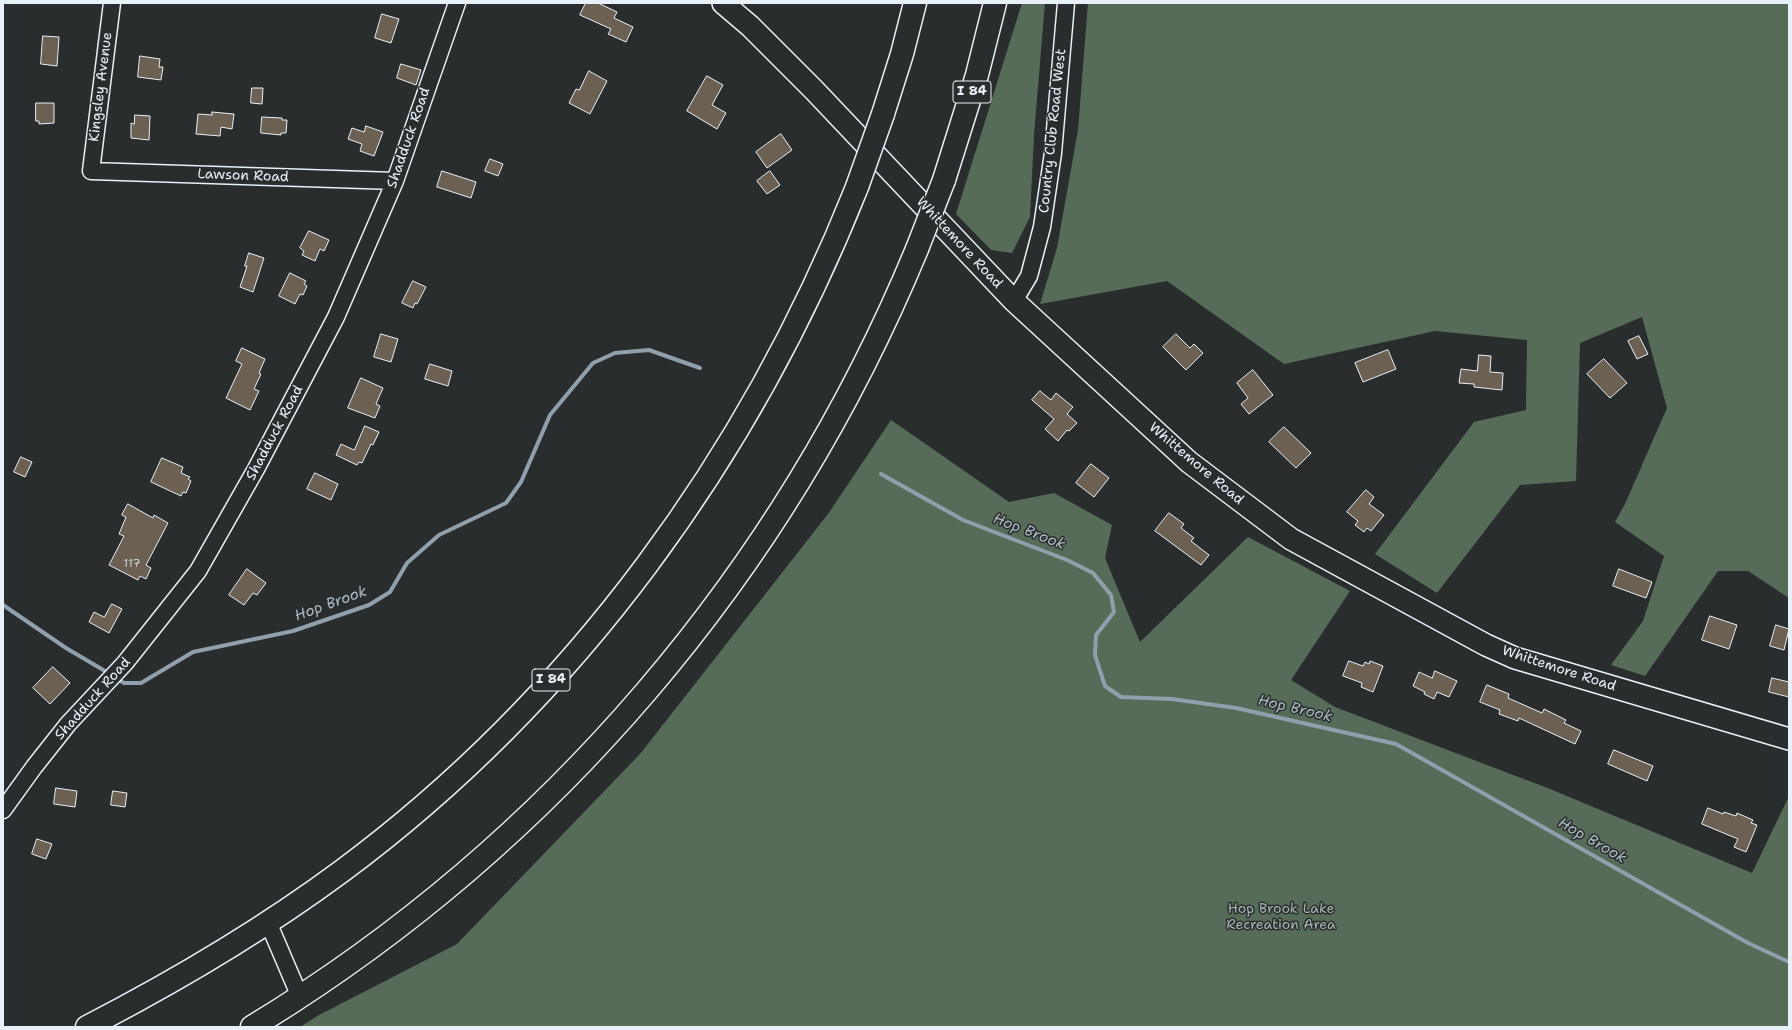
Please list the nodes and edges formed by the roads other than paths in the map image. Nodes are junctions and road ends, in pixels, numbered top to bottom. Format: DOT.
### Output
graph roads {
  1 [pos="112,3"];
  2 [pos="457,3"];
  3 [pos="723,3"];
  4 [pos="915,3"];
  5 [pos="996,3"];
  6 [pos="1066,3"];
  7 [pos="91,171"];
  8 [pos="396,181"];
  9 [pos="1014,301"];
  10 [pos="1789,739"];
  11 [pos="3,810"];
  12 [pos="268,922"];
  13 [pos="300,997"];
  14 [pos="87,1027"];
  15 [pos="252,1027"];
  1 -- 7 [label="street, Kingsley Avenue"];
  2 -- 8 [label="street, Shadduck Road"];
  3 -- 9 [label="main road, Whittemore Road"];
  4 -- 12 [label="highway, I 84, bridge"];
  5 -- 13 [label="highway, I 84, bridge"];
  6 -- 9 [label="street, Country Club Road West"];
  7 -- 8 [label="street, Lawson Road"];
  8 -- 11 [label="street, Shadduck Road"];
  9 -- 10 [label="main road, Whittemore Road"];
  12 -- 13 [label="street"];
  12 -- 14 [label="highway, I 84"];
  13 -- 15 [label="highway, I 84"];
}
